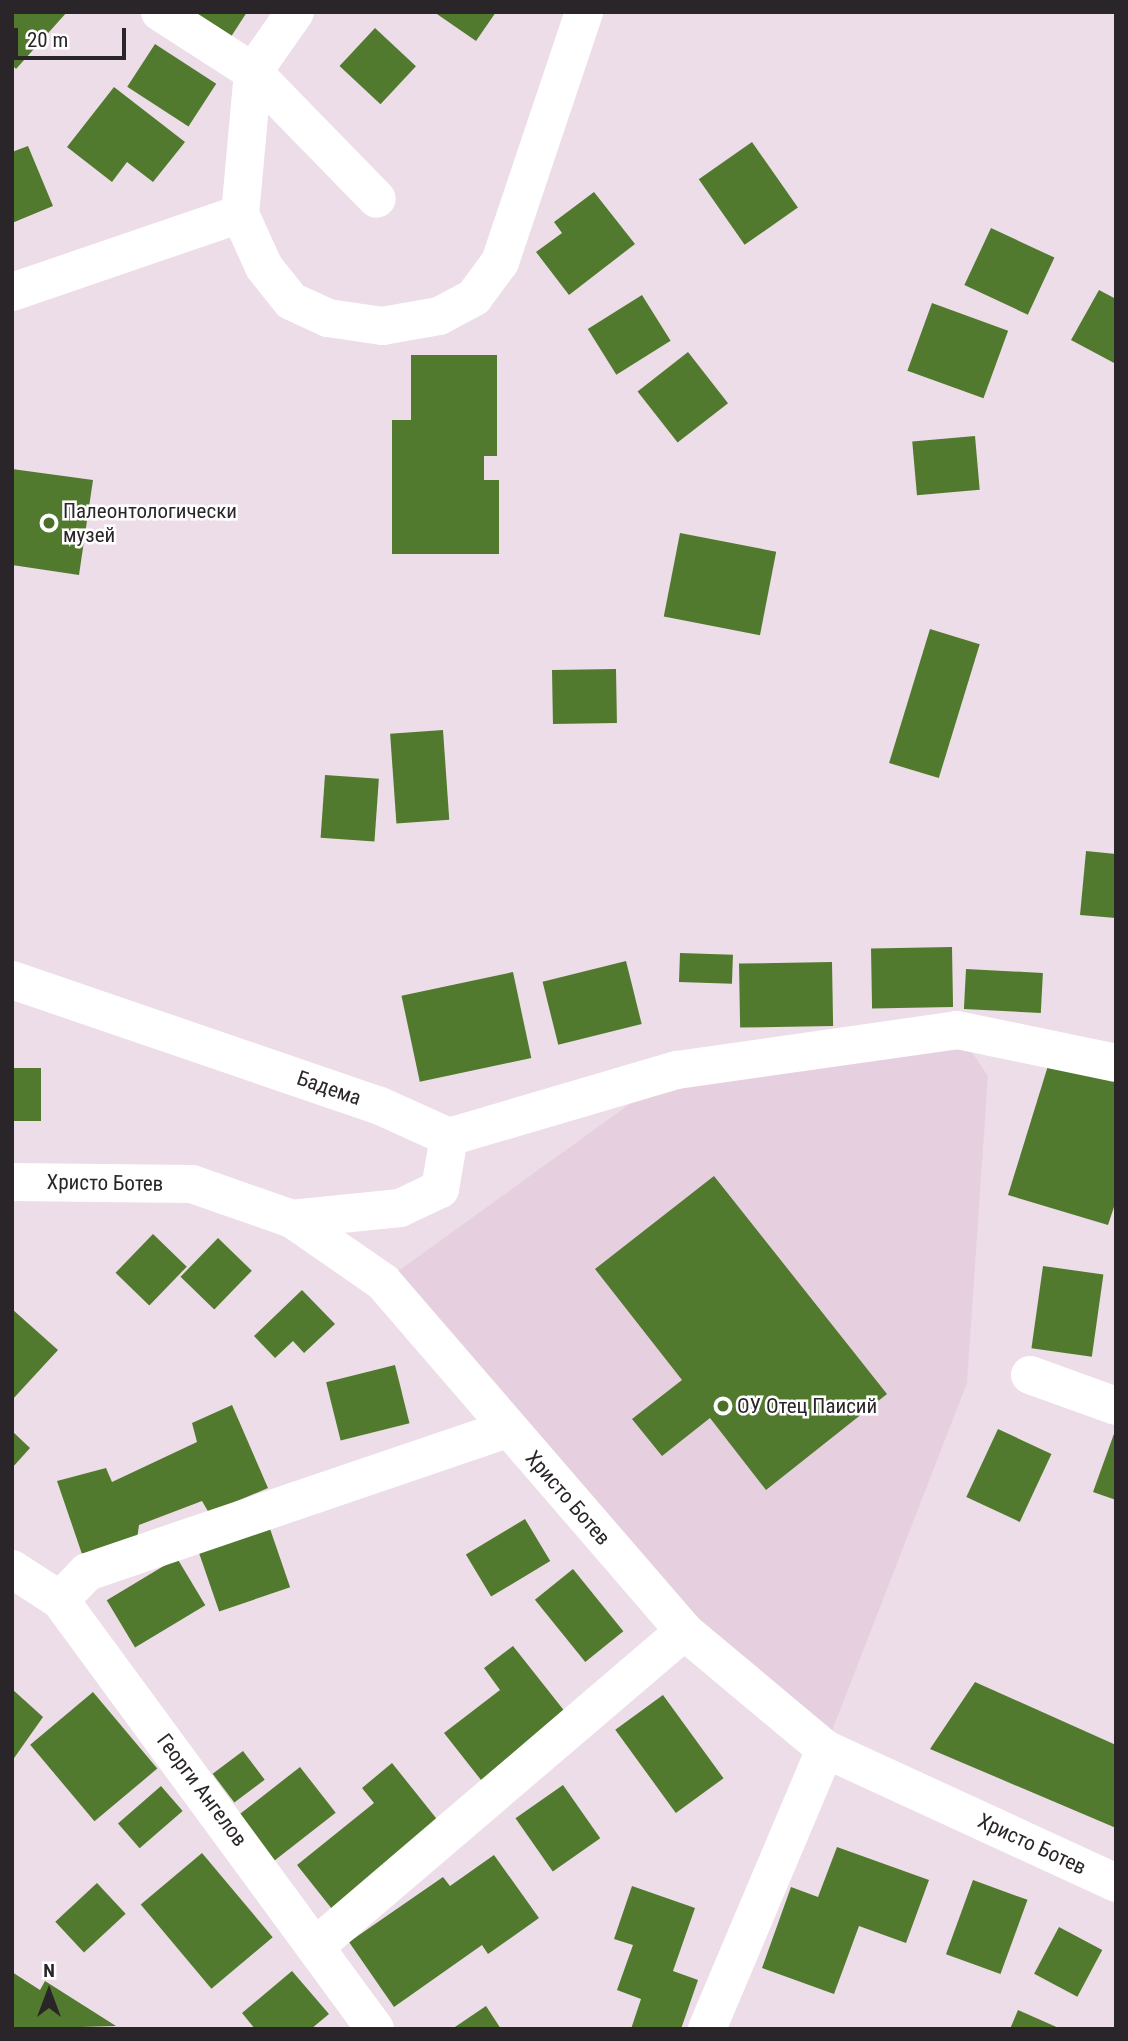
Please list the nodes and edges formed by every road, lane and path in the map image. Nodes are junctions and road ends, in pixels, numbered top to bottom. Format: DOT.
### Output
graph roads {
  1 [pos="160,12"];
  2 [pos="295,12"];
  3 [pos="584,12"];
  4 [pos="253,72"];
  5 [pos="377,199"];
  6 [pos="240,214"];
  7 [pos="12,292"];
  8 [pos="12,980"];
  9 [pos="1116,1063"];
  10 [pos="449,1137"];
  11 [pos="12,1182"];
  12 [pos="292,1219"];
  13 [pos="1030,1375"];
  14 [pos="1116,1406"];
  15 [pos="508,1429"];
  16 [pos="29,1589"];
  17 [pos="684,1631"];
  18 [pos="825,1749"];
  19 [pos="1116,1883"];
  20 [pos="317,1945"];
  21 [pos="375,2029"];
  22 [pos="707,2029"];
  1 -- 4 [label="street"];
  2 -- 4 [label="street"];
  3 -- 6 [label="street"];
  4 -- 5 [label="street"];
  4 -- 6 [label="street"];
  6 -- 7 [label="street"];
  8 -- 10 [label="street, Бадема"];
  9 -- 10 [label="street"];
  10 -- 12 [label="street"];
  11 -- 12 [label="street, Христо Ботев"];
  12 -- 15 [label="street, Христо Ботев"];
  13 -- 14 [label="street"];
  15 -- 16 [label="street"];
  15 -- 17 [label="street, Христо Ботев"];
  16 -- 20 [label="street, Георги Ангелов"];
  17 -- 18 [label="street, Христо Ботев"];
  17 -- 20 [label="street"];
  18 -- 19 [label="street, Христо Ботев"];
  18 -- 22 [label="street"];
  20 -- 21 [label="street, Георги Ангелов"];
}
